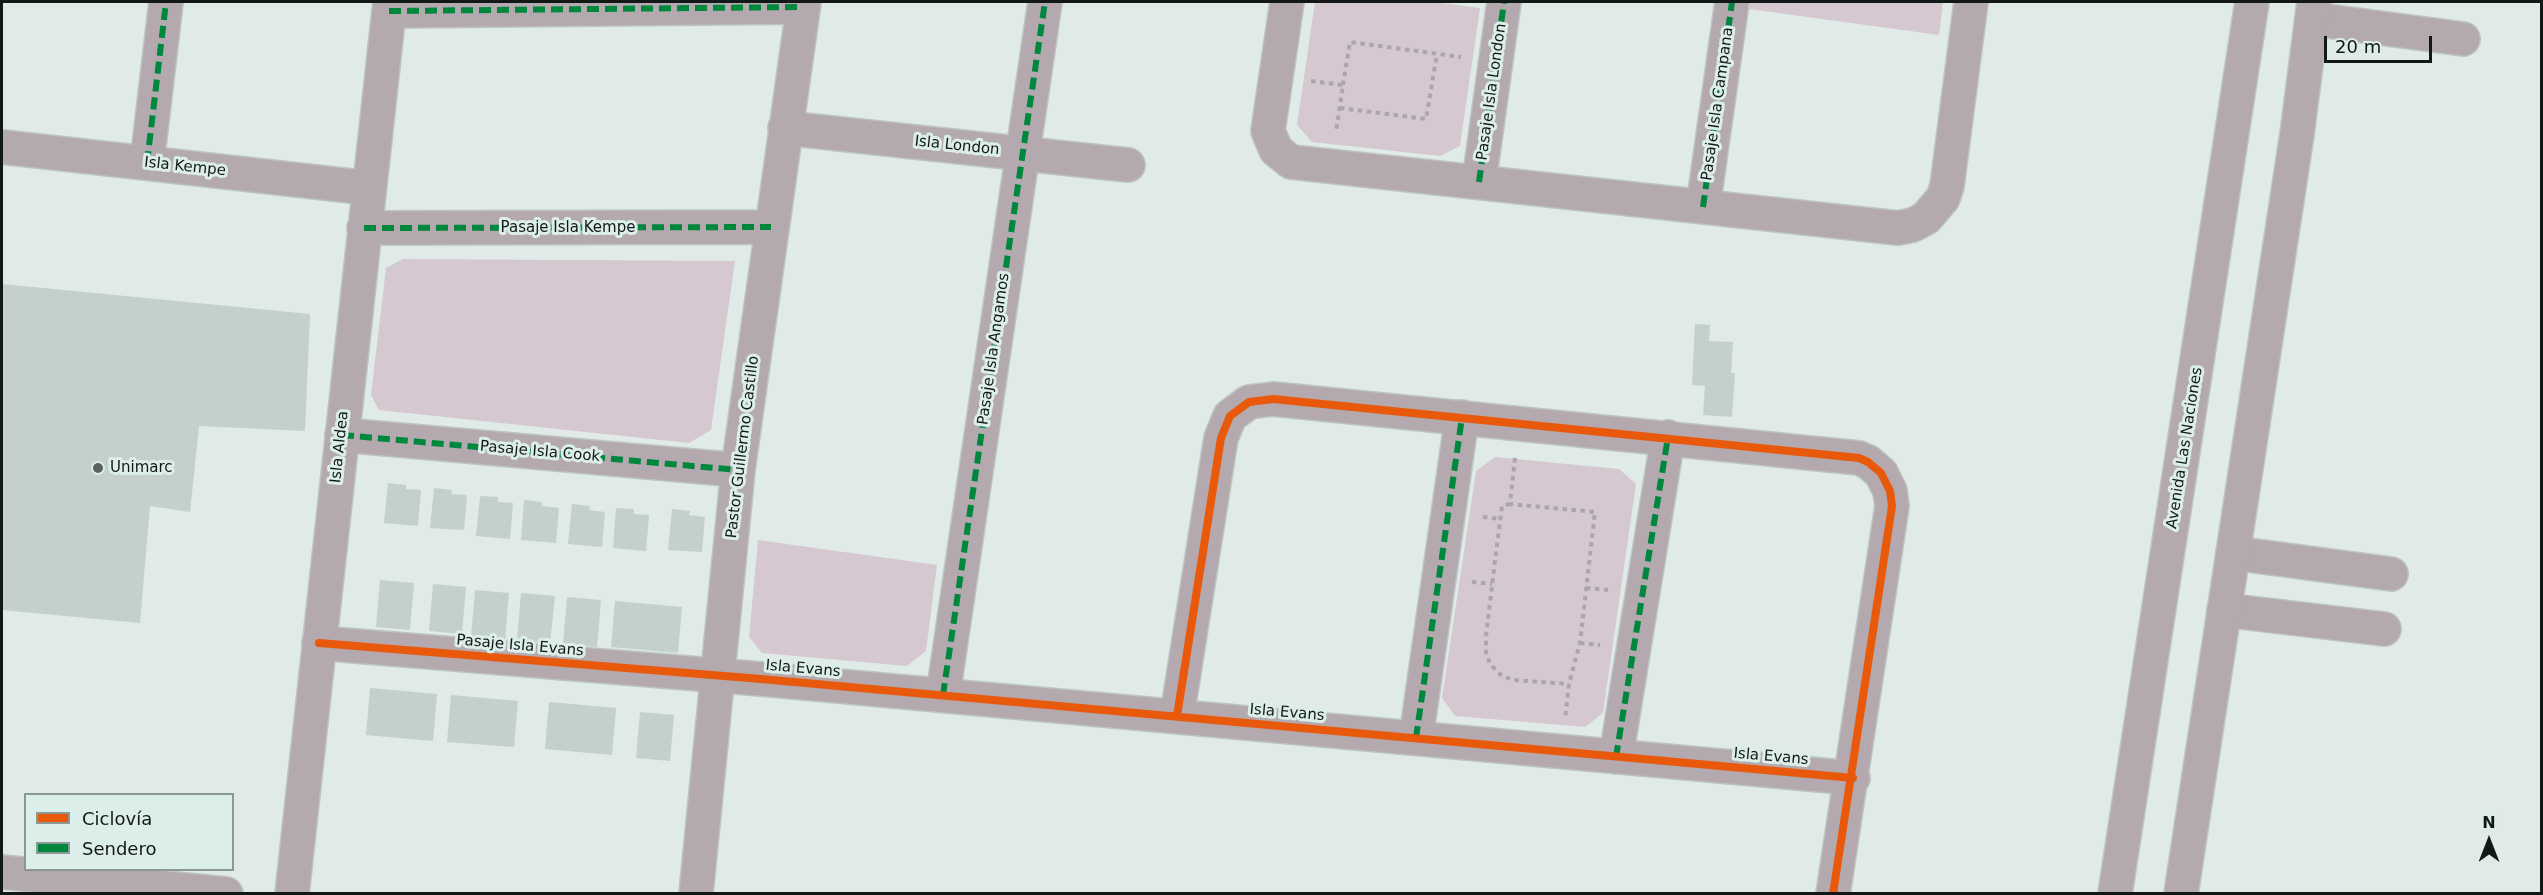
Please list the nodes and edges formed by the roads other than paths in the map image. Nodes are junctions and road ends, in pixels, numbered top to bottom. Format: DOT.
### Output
graph roads {
  1 [pos="166,2"];
  2 [pos="1045,2"];
  3 [pos="1287,2"];
  4 [pos="1504,2"];
  5 [pos="1732,2"];
  6 [pos="1971,2"];
  7 [pos="2252,2"];
  8 [pos="803,4"];
  9 [pos="389,6"];
  10 [pos="2313,10"];
  11 [pos="2463,39"];
  12 [pos="785,128"];
  13 [pos="2,147"];
  14 [pos="1023,153"];
  15 [pos="147,163"];
  16 [pos="1128,165"];
  17 [pos="1479,182"];
  18 [pos="369,188"];
  19 [pos="1703,207"];
  20 [pos="771,227"];
  21 [pos="364,228"];
  22 [pos="1462,417"];
  23 [pos="342,435"];
  24 [pos="1668,437"];
  25 [pos="738,470"];
  26 [pos="2233,553"];
  27 [pos="2391,574"];
  28 [pos="2224,610"];
  29 [pos="2384,629"];
  30 [pos="319,643"];
  31 [pos="718,675"];
  32 [pos="943,696"];
  33 [pos="1177,717"];
  34 [pos="1416,738"];
  35 [pos="1616,757"];
  36 [pos="1853,778"];
  37 [pos="2,872"];
  38 [pos="226,894"];
  39 [pos="292,894"];
  40 [pos="696,894"];
  41 [pos="1833,894"];
  42 [pos="2115,894"];
  43 [pos="2181,894"];
  1 -- 15 [label="street"];
  2 -- 14 [label="street, Pasaje Isla Angamos"];
  3 -- 17 [label="street"];
  4 -- 17 [label="street, Pasaje Isla London"];
  5 -- 19 [label="street, Pasaje Isla Campana"];
  6 -- 19 [label="street"];
  7 -- 42 [label="street, Avenida Las Naciones"];
  8 -- 9 [label="street"];
  8 -- 12 [label="street, Pastor Guillermo Castillo"];
  9 -- 18 [label="street, Isla Aldea"];
  10 -- 11 [label="street"];
  10 -- 26 [label="street"];
  12 -- 14 [label="street, Isla London"];
  12 -- 20 [label="street, Pastor Guillermo Castillo"];
  13 -- 15 [label="street, Isla Kempe"];
  14 -- 16 [label="street, Isla London"];
  14 -- 32 [label="street, Pasaje Isla Angamos"];
  15 -- 18 [label="street, Isla Kempe"];
  17 -- 19 [label="street"];
  18 -- 21 [label="street, Isla Aldea"];
  20 -- 21 [label="street, Pasaje Isla Kempe"];
  20 -- 25 [label="street, Pastor Guillermo Castillo"];
  21 -- 23 [label="street, Isla Aldea"];
  22 -- 24 [label="street"];
  22 -- 33 [label="street"];
  22 -- 34 [label="street"];
  23 -- 25 [label="street, Pasaje Isla Cook"];
  23 -- 30 [label="street, Isla Aldea"];
  24 -- 35 [label="street"];
  24 -- 36 [label="street"];
  25 -- 31 [label="street, Pastor Guillermo Castillo"];
  26 -- 27 [label="street"];
  26 -- 28 [label="street"];
  28 -- 29 [label="street"];
  28 -- 43 [label="street"];
  30 -- 31 [label="street, Pasaje Isla Evans"];
  30 -- 39 [label="street, Isla Aldea"];
  31 -- 32 [label="street, Isla Evans"];
  31 -- 40 [label="street, Pastor Guillermo Castillo"];
  32 -- 33 [label="street, Isla Evans"];
  33 -- 34 [label="street, Isla Evans"];
  34 -- 35 [label="street, Isla Evans"];
  35 -- 36 [label="street, Isla Evans"];
  36 -- 41 [label="street"];
  37 -- 38 [label="street"];
}
